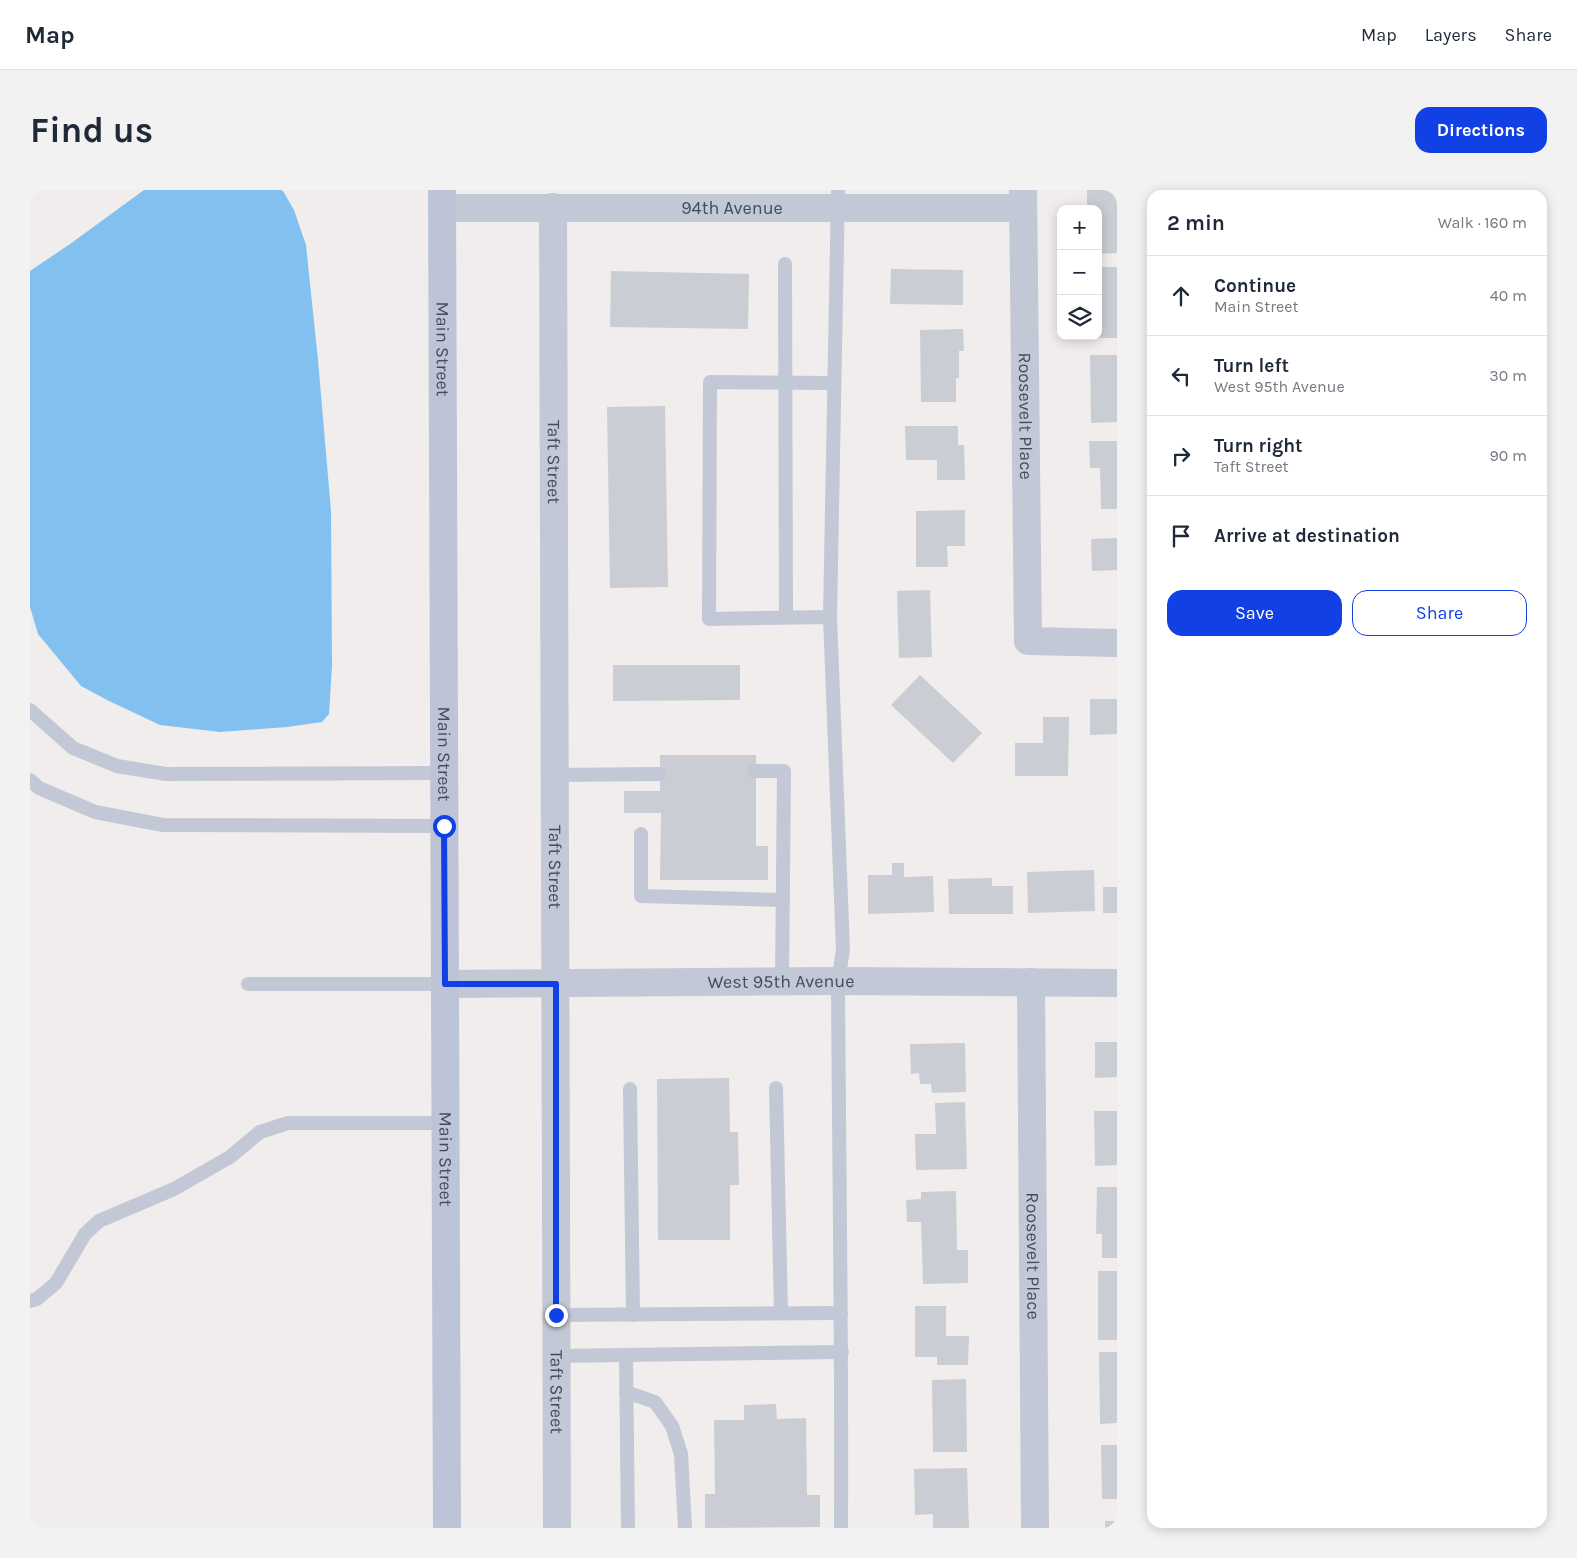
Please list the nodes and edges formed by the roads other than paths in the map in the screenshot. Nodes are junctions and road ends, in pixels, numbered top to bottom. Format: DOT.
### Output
graph roads {
  1 [pos="838,198"];
  2 [pos="442,199"];
  3 [pos="1023,199"];
  4 [pos="553,207"];
  5 [pos="785,264"];
  6 [pos="786,382"];
  7 [pos="834,383"];
  8 [pos="830,617"];
  9 [pos="786,618"];
  10 [pos="1117,643"];
  11 [pos="30,710"];
  12 [pos="754,771"];
  13 [pos="444,773"];
  14 [pos="659,774"];
  15 [pos="555,775"];
  16 [pos="30,780"];
  17 [pos="444,826"];
  18 [pos="641,834"];
  19 [pos="783,900"];
  20 [pos="838,981"];
  21 [pos="782,982"];
  22 [pos="1031,982"];
  23 [pos="1117,983"];
  24 [pos="248,984"];
  25 [pos="445,984"];
  26 [pos="556,984"];
  27 [pos="776,1088"];
  28 [pos="630,1089"];
  29 [pos="445,1123"];
  30 [pos="30,1301"];
  31 [pos="780,1313"];
  32 [pos="840,1313"];
  33 [pos="633,1314"];
  34 [pos="556,1315"];
  35 [pos="842,1352"];
  36 [pos="556,1356"];
  37 [pos="626,1356"];
  38 [pos="626,1392"];
  39 [pos="447,1528"];
  40 [pos="557,1528"];
  41 [pos="628,1528"];
  42 [pos="685,1528"];
  43 [pos="841,1528"];
  44 [pos="1035,1528"];
  1 -- 3 [label="street, 94th Avenue"];
  1 -- 4 [label="street, 94th Avenue"];
  1 -- 7 [label="lane"];
  2 -- 4 [label="street, 94th Avenue"];
  2 -- 13 [label="main road, Main Street"];
  3 -- 10 [label="street, Roosevelt Place"];
  4 -- 15 [label="street, Taft Street"];
  5 -- 6 [label="lane"];
  6 -- 7 [label="lane"];
  6 -- 9 [label="lane"];
  6 -- 9 [label="lane"];
  7 -- 8 [label="lane"];
  8 -- 9 [label="lane"];
  8 -- 20 [label="lane"];
  11 -- 13 [label="lane"];
  12 -- 19 [label="lane"];
  13 -- 17 [label="main road, Main Street"];
  14 -- 15 [label="lane"];
  15 -- 26 [label="street, Taft Street"];
  16 -- 17 [label="lane"];
  17 -- 25 [label="main road, Main Street"];
  18 -- 19 [label="lane"];
  19 -- 21 [label="lane"];
  20 -- 21 [label="street, West 95th Avenue"];
  20 -- 22 [label="street, West 95th Avenue"];
  20 -- 32 [label="lane"];
  21 -- 26 [label="street, West 95th Avenue"];
  22 -- 23 [label="street, West 95th Avenue"];
  22 -- 44 [label="street, Roosevelt Place"];
  24 -- 25 [label="lane"];
  25 -- 26 [label="street, West 95th Avenue"];
  25 -- 29 [label="main road, Main Street"];
  26 -- 34 [label="street, Taft Street"];
  27 -- 31 [label="lane"];
  28 -- 33 [label="lane"];
  29 -- 30 [label="lane"];
  29 -- 39 [label="main road, Main Street"];
  31 -- 32 [label="lane"];
  31 -- 33 [label="lane"];
  32 -- 35 [label="lane"];
  33 -- 34 [label="lane"];
  34 -- 36 [label="street, Taft Street"];
  35 -- 37 [label="lane"];
  35 -- 43 [label="lane"];
  36 -- 37 [label="lane"];
  36 -- 40 [label="street, Taft Street"];
  37 -- 38 [label="lane"];
  38 -- 41 [label="lane"];
  38 -- 42 [label="lane"];
}
